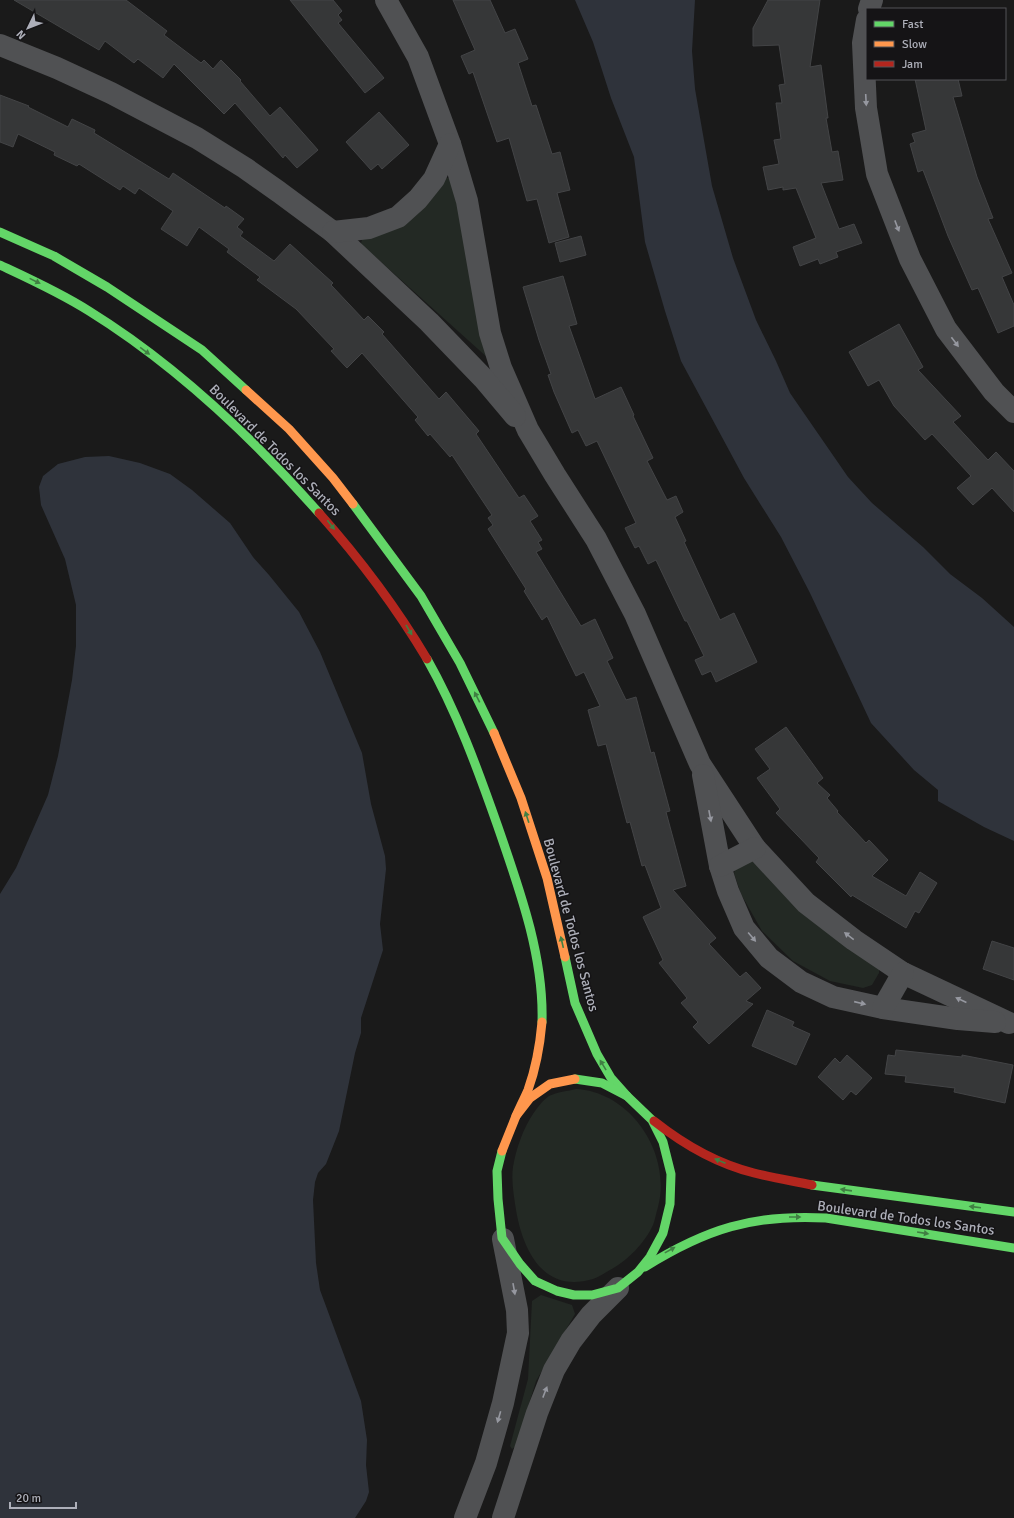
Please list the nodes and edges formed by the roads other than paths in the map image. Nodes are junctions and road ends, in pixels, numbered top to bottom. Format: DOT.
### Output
graph roads {
  1 [pos="386,0"];
  2 [pos="866,26"];
  3 [pos="0,45"];
  4 [pos="450,144"];
  5 [pos="0,232"];
  6 [pos="334,232"];
  7 [pos="0,264"];
  8 [pos="1014,412"];
  9 [pos="528,430"];
  10 [pos="700,764"];
  11 [pos="755,848"];
  12 [pos="720,866"];
  13 [pos="903,973"];
  14 [pos="883,1008"];
  15 [pos="1012,1023"];
  16 [pos="627,1096"];
  17 [pos="516,1116"];
  18 [pos="652,1120"];
  19 [pos="1014,1212"];
  20 [pos="502,1238"];
  21 [pos="1014,1248"];
  22 [pos="638,1272"];
  23 [pos="618,1288"];
  24 [pos="486,1463"];
  25 [pos="518,1472"];
  26 [pos="465,1518"];
  27 [pos="503,1518"];
  1 -- 4 [label="street"];
  2 -- 8 [label="street, one-way"];
  3 -- 6 [label="street"];
  4 -- 6 [label="street"];
  4 -- 9 [label="street"];
  16 -- 5 [label="street, Boulevard de Todos los Santos, one-way"];
  6 -- 9 [label="street"];
  7 -- 17 [label="street, Boulevard de Todos los Santos, one-way"];
  9 -- 10 [label="street"];
  10 -- 11 [label="street"];
  10 -- 12 [label="street, one-way"];
  11 -- 12 [label="street"];
  13 -- 11 [label="street, one-way"];
  12 -- 14 [label="street, one-way"];
  13 -- 14 [label="street"];
  15 -- 13 [label="street, one-way"];
  14 -- 15 [label="street"];
  16 -- 17 [label="street"];
  16 -- 18 [label="street"];
  17 -- 20 [label="street"];
  19 -- 18 [label="street, Boulevard de Todos los Santos, one-way"];
  18 -- 22 [label="street"];
  20 -- 23 [label="street"];
  20 -- 24 [label="street, one-way"];
  22 -- 21 [label="street, Boulevard de Todos los Santos, one-way"];
  22 -- 23 [label="street"];
  25 -- 23 [label="street, one-way"];
  24 -- 25 [label="street"];
  24 -- 26 [label="street"];
  25 -- 27 [label="street"];
}
